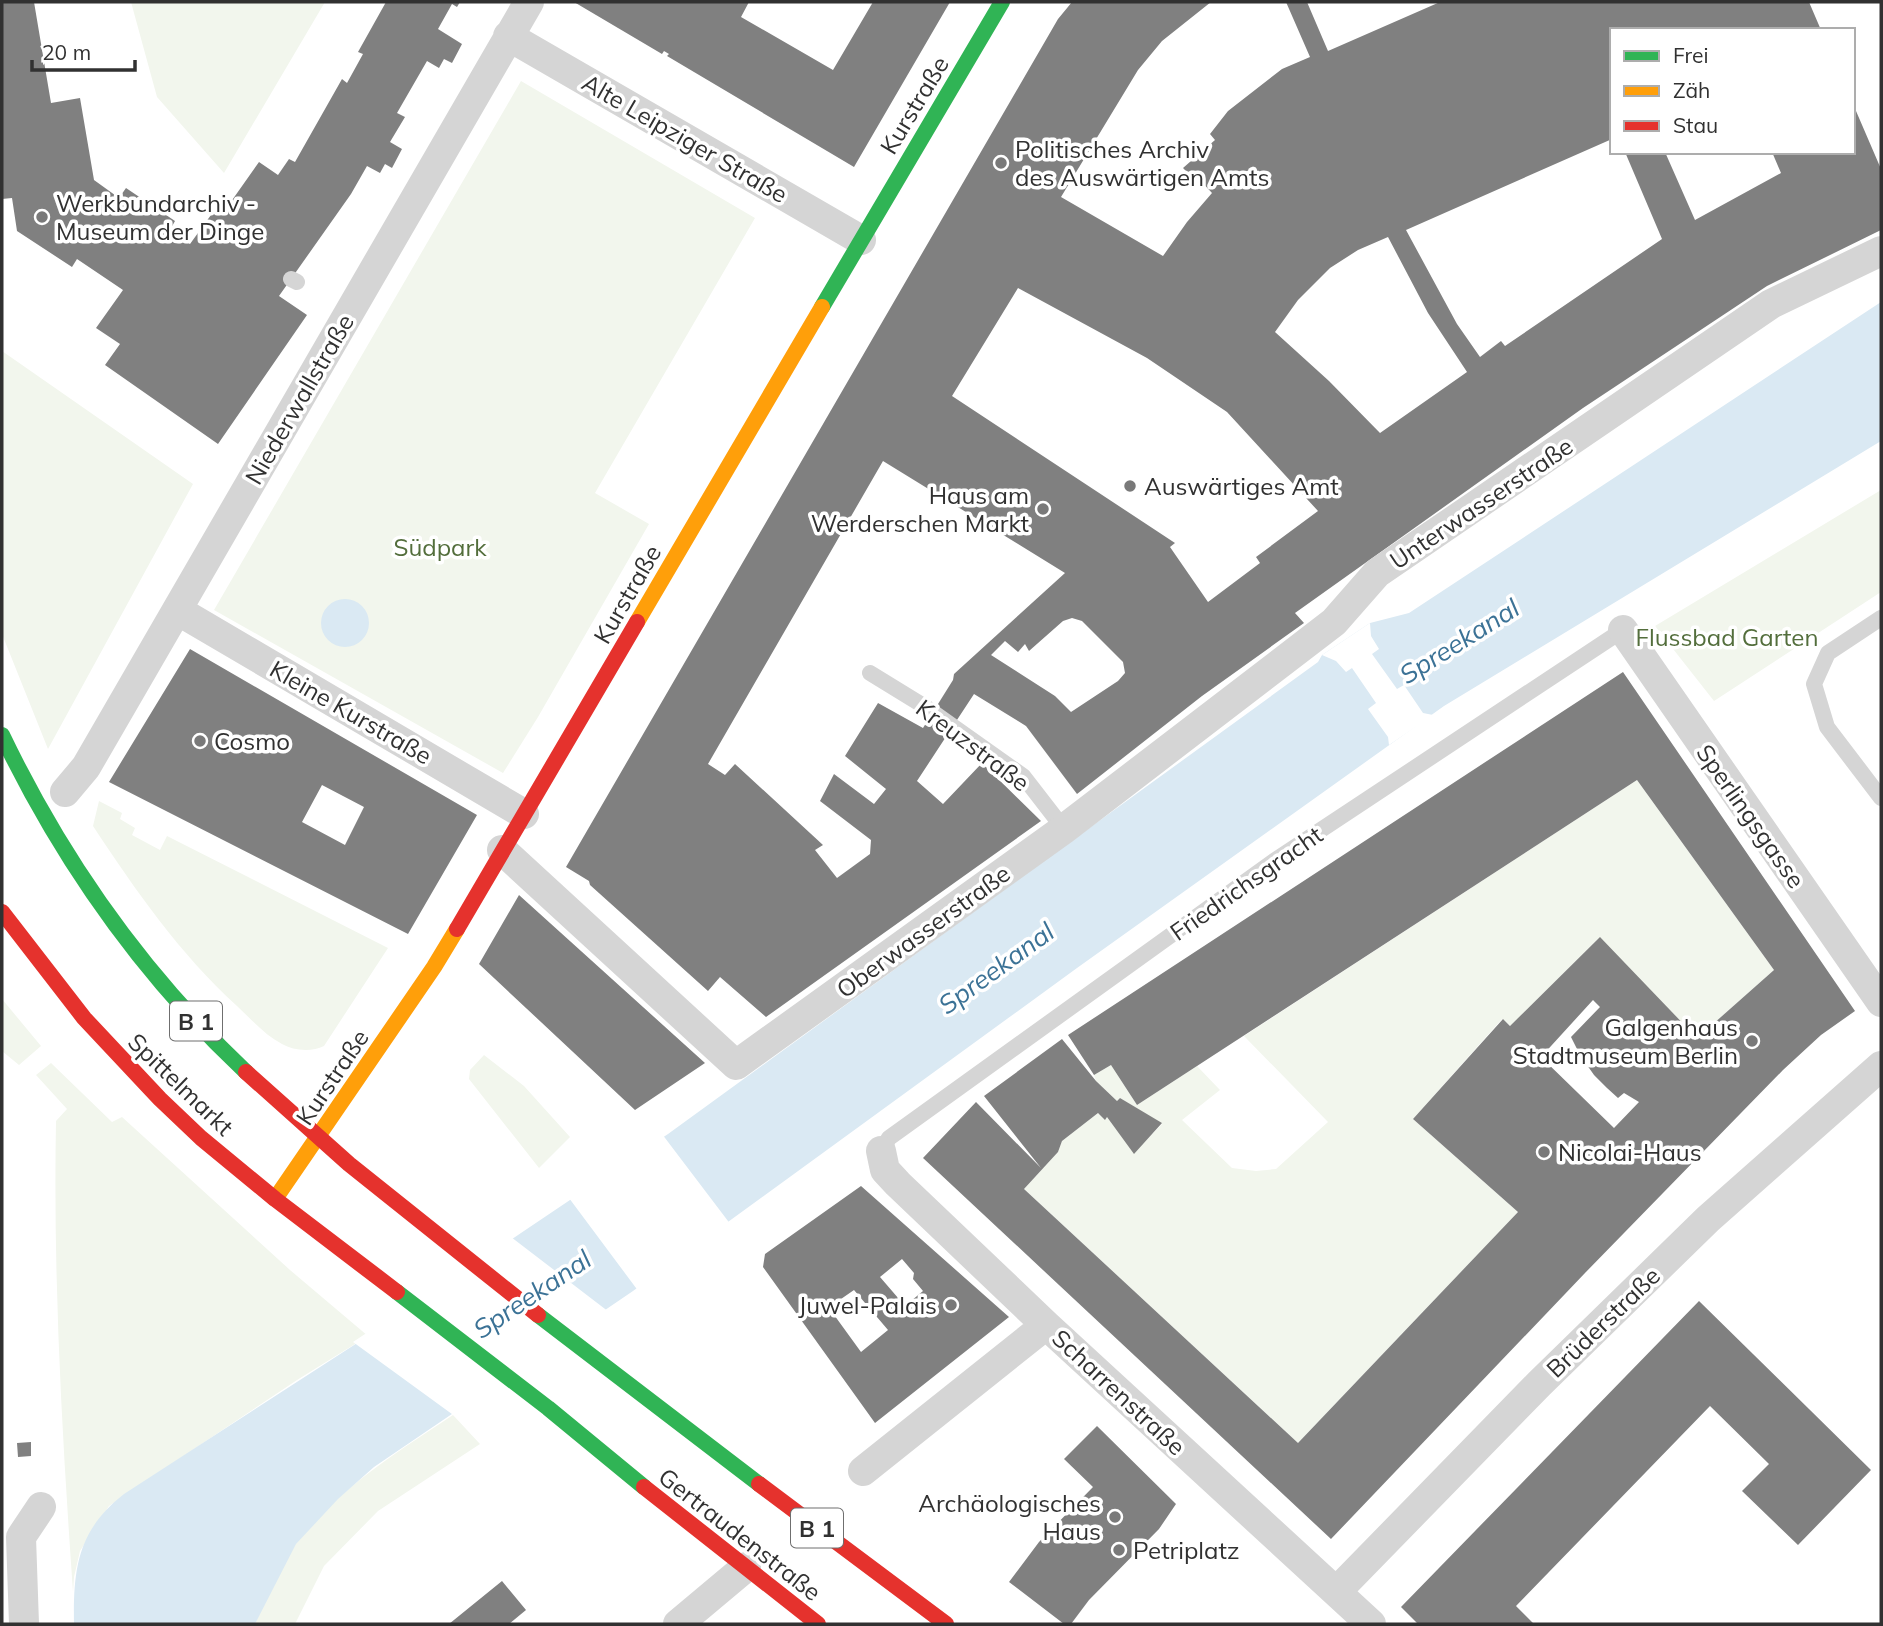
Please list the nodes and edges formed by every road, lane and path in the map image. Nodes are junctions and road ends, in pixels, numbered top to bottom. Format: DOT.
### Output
graph roads {
  1 [pos="529,2"];
  2 [pos="1002,2"];
  3 [pos="508,36"];
  4 [pos="861,240"];
  5 [pos="1881,251"];
  6 [pos="177,610"];
  7 [pos="1881,618"];
  8 [pos="1623,630"];
  9 [pos="870,673"];
  10 [pos="2,735"];
  11 [pos="65,792"];
  12 [pos="1109,795"];
  13 [pos="1881,798"];
  14 [pos="524,814"];
  15 [pos="1064,829"];
  16 [pos="502,850"];
  17 [pos="2,912"];
  18 [pos="1881,1002"];
  19 [pos="1881,1066"];
  20 [pos="318,1139"];
  21 [pos="881,1150"];
  22 [pos="275,1199"];
  23 [pos="357,1261"];
  24 [pos="1046,1325"];
  25 [pos="863,1471"];
  26 [pos="41,1507"];
  27 [pos="746,1567"];
  28 [pos="1337,1591"];
  29 [pos="23,1624"];
  30 [pos="678,1624"];
  31 [pos="818,1624"];
  32 [pos="946,1624"];
  33 [pos="1371,1624"];
  1 -- 3 [label="street, Niederwallstraße"];
  2 -- 4 [label="main road, Kurstraße"];
  3 -- 4 [label="street, Alte Leipziger Straße"];
  3 -- 6 [label="street, Niederwallstraße"];
  4 -- 14 [label="main road, Kurstraße"];
  5 -- 12 [label="street, Unterwasserstraße"];
  6 -- 11 [label="street, Niederwallstraße"];
  6 -- 14 [label="street, Kleine Kurstraße"];
  7 -- 13 [label="lane"];
  8 -- 18 [label="street, Sperlingsgasse"];
  8 -- 21 [label="lane, Friedrichsgracht"];
  9 -- 15 [label="lane, Kreuzstraße"];
  10 -- 20 [label="main road, B 1"];
  12 -- 15 [label="street, Oberwasserstraße"];
  14 -- 16 [label="main road, Kurstraße"];
  15 -- 16 [label="street, Oberwasserstraße"];
  16 -- 20 [label="main road, Kurstraße"];
  17 -- 22 [label="main road, Spittelmarkt"];
  19 -- 28 [label="street, Brüderstraße"];
  20 -- 22 [label="main road, Kurstraße"];
  20 -- 32 [label="main road, Gertraudenstraße / B 1"];
  21 -- 24 [label="street, Scharrenstraße"];
  22 -- 23 [label="main road, Spittelmarkt"];
  23 -- 27 [label="main road, Gertraudenstraße"];
  24 -- 25 [label="street"];
  24 -- 28 [label="street, Scharrenstraße"];
  26 -- 29 [label="street"];
  27 -- 30 [label="street"];
  27 -- 31 [label="main road, Gertraudenstraße"];
  28 -- 33 [label="street, Scharrenstraße"];
}
